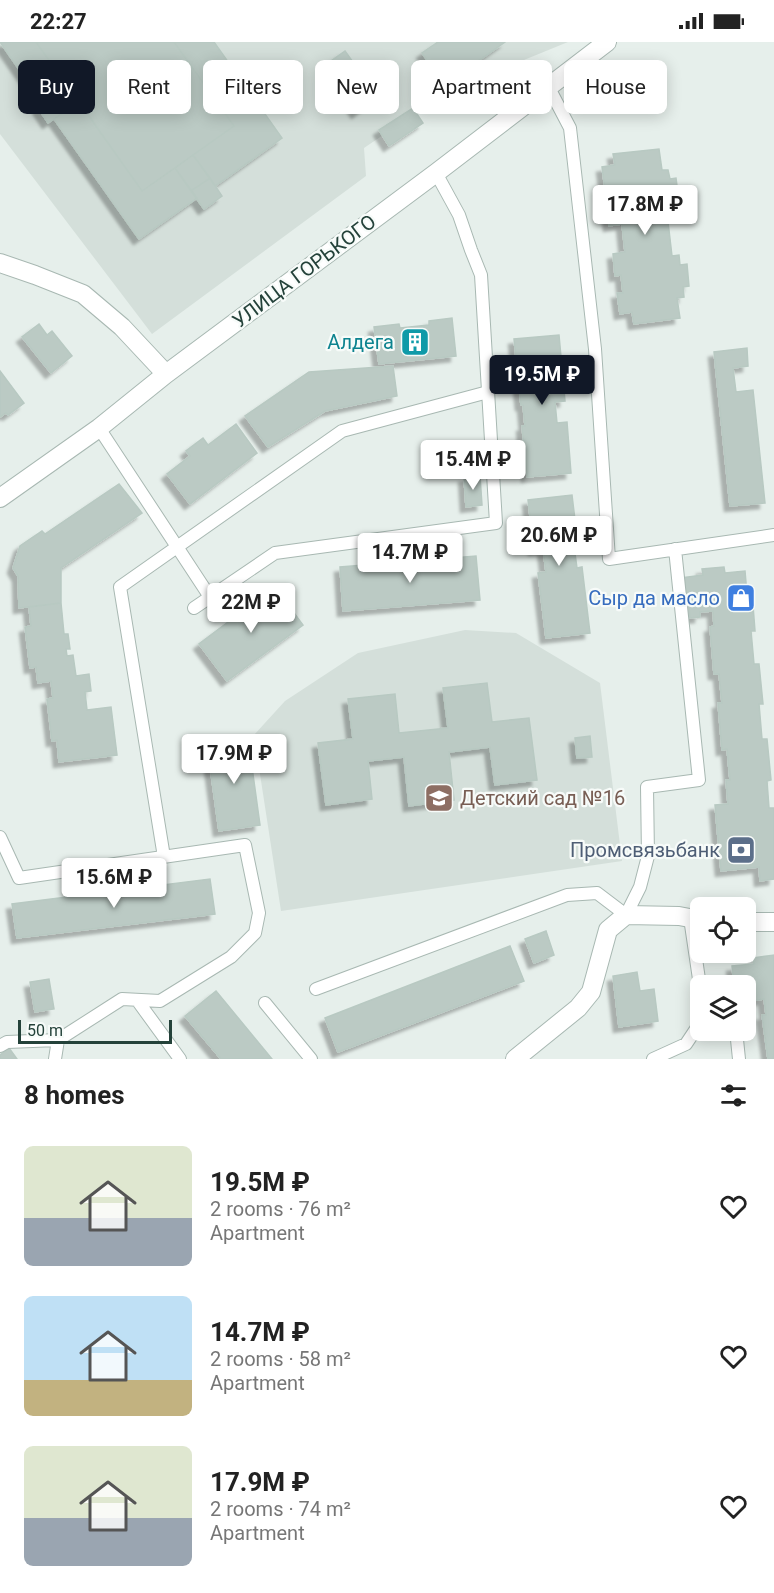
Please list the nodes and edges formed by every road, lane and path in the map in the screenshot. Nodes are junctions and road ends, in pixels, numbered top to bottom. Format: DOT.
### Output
graph roads {
  1 [pos="607,42"];
  2 [pos="552,83"];
  3 [pos="552,94"];
  4 [pos="512,114"];
  5 [pos="436,173"];
  6 [pos="0,263"];
  7 [pos="166,374"];
  8 [pos="488,392"];
  9 [pos="99,428"];
  10 [pos="0,498"];
  11 [pos="774,536"];
  12 [pos="176,548"];
  13 [pos="675,549"];
  14 [pos="210,597"];
  15 [pos="194,609"];
  16 [pos="0,837"];
  17 [pos="164,857"];
  18 [pos="626,915"];
  19 [pos="690,919"];
  20 [pos="756,922"];
  21 [pos="774,922"];
  22 [pos="316,989"];
  23 [pos="137,1000"];
  24 [pos="266,1003"];
  25 [pos="690,1038"];
  26 [pos="58,1040"];
  27 [pos="737,1041"];
  28 [pos="0,1046"];
  29 [pos="55,1059"];
  30 [pos="180,1059"];
  31 [pos="311,1059"];
  32 [pos="516,1059"];
  33 [pos="653,1059"];
  34 [pos="739,1059"];
  1 -- 2 [label="street, УЛИЦА ГОРЬКОГО"];
  3 -- 13 [label="lane"];
  4 -- 5 [label="street, УЛИЦА ГОРЬКОГО"];
  5 -- 7 [label="street, УЛИЦА ГОРЬКОГО"];
  5 -- 8 [label="lane"];
  6 -- 7 [label="street"];
  7 -- 9 [label="street, УЛИЦА ГОРЬКОГО"];
  8 -- 12 [label="lane"];
  8 -- 14 [label="lane"];
  9 -- 10 [label="street, УЛИЦА ГОРЬКОГО"];
  9 -- 12 [label="lane"];
  11 -- 13 [label="lane"];
  12 -- 14 [label="lane"];
  12 -- 17 [label="lane"];
  13 -- 18 [label="lane"];
  14 -- 15 [label="lane"];
  16 -- 17 [label="lane"];
  17 -- 23 [label="lane"];
  18 -- 19 [label="street"];
  18 -- 22 [label="lane"];
  18 -- 32 [label="street"];
  20 -- 21 [label="street"];
  23 -- 26 [label="lane"];
  23 -- 30 [label="lane"];
  24 -- 31 [label="lane"];
  25 -- 33 [label="lane"];
  26 -- 28 [label="lane"];
  26 -- 29 [label="lane"];
  27 -- 34 [label="lane"];
}
